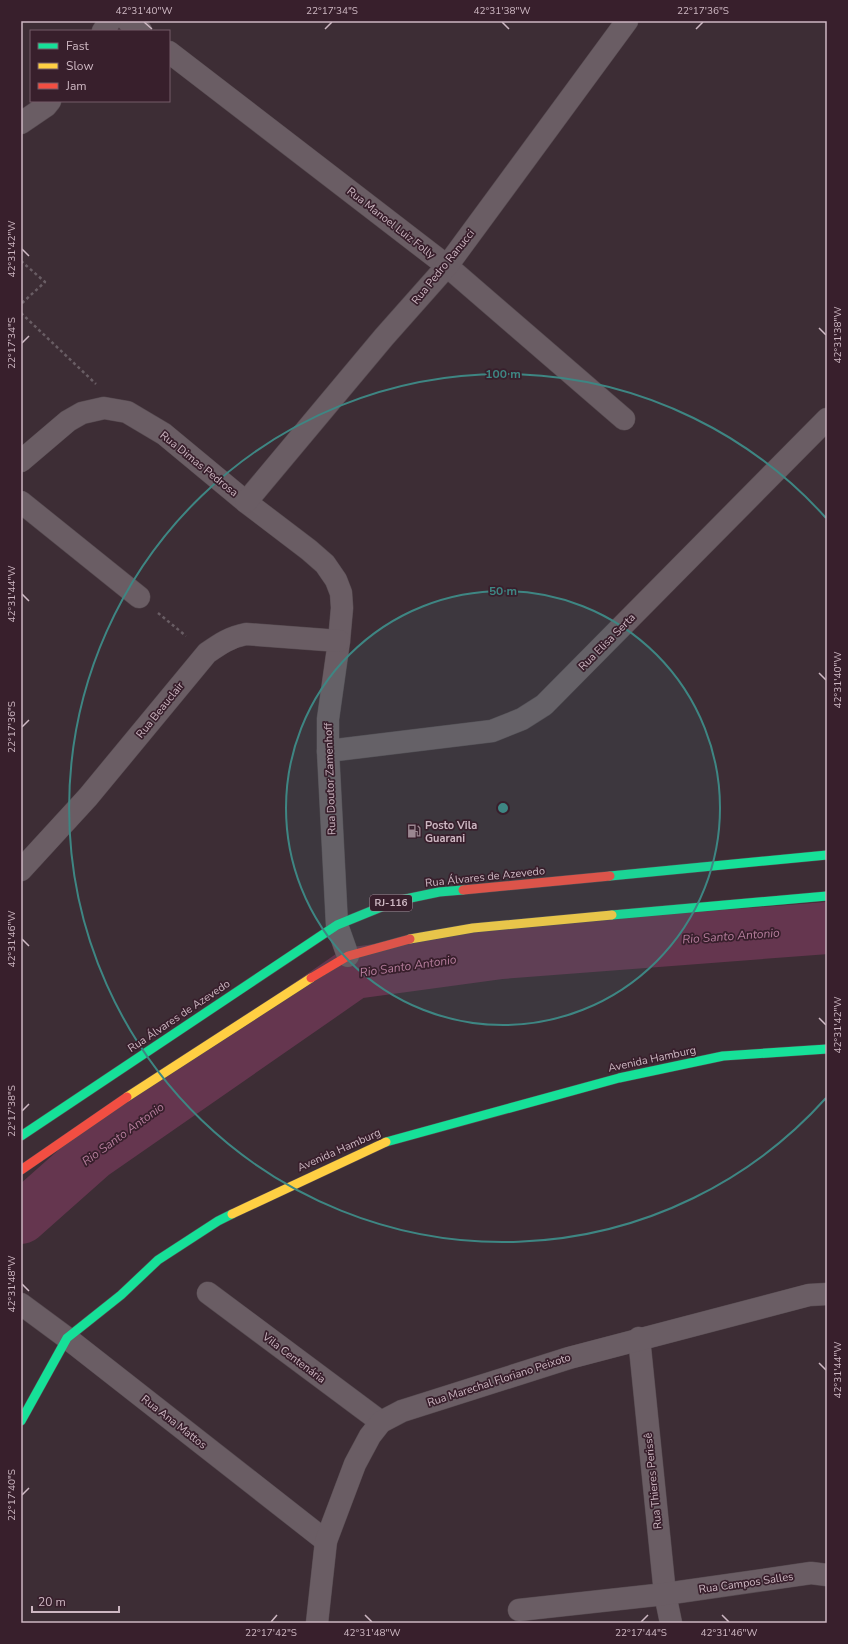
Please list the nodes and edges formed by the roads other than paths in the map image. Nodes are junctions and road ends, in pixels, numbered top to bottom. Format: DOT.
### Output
graph roads {
  1 [pos="110,21"];
  2 [pos="128,21"];
  3 [pos="627,21"];
  4 [pos="104,30"];
  5 [pos="140,30"];
  6 [pos="170,53"];
  7 [pos="49,102"];
  8 [pos="21,123"];
  9 [pos="447,266"];
  10 [pos="624,418"];
  11 [pos="827,420"];
  12 [pos="21,462"];
  13 [pos="21,502"];
  14 [pos="246,502"];
  15 [pos="309,550"];
  16 [pos="139,597"];
  17 [pos="339,641"];
  18 [pos="328,751"];
  19 [pos="827,855"];
  20 [pos="21,870"];
  21 [pos="827,896"];
  22 [pos="337,924"];
  23 [pos="348,956"];
  24 [pos="827,1049"];
  25 [pos="21,1136"];
  26 [pos="21,1170"];
  27 [pos="208,1294"];
  28 [pos="827,1294"];
  29 [pos="21,1304"];
  30 [pos="67,1338"];
  31 [pos="638,1338"];
  32 [pos="21,1421"];
  33 [pos="381,1422"];
  34 [pos="326,1541"];
  35 [pos="827,1575"];
  36 [pos="665,1594"];
  37 [pos="519,1610"];
  38 [pos="317,1623"];
  39 [pos="671,1623"];
  1 -- 4 [label="street"];
  2 -- 5 [label="street"];
  3 -- 9 [label="street, Rua Pedro Ranucci"];
  6 -- 9 [label="street, Rua Manoel Luiz Folly"];
  7 -- 8 [label="street"];
  9 -- 10 [label="street, Rua Manoel Luiz Folly"];
  9 -- 14 [label="street, Rua Pedro Ranucci"];
  11 -- 18 [label="street, Rua Elisa Serta"];
  12 -- 14 [label="street, Rua Dimas Pedrosa"];
  13 -- 16 [label="street"];
  14 -- 15 [label="street, Rua Dimas Pedrosa"];
  15 -- 17 [label="street, Rua Doutor Zamenhoff"];
  17 -- 18 [label="street, Rua Doutor Zamenhoff"];
  17 -- 20 [label="street, Rua Beauclair"];
  18 -- 22 [label="street, Rua Doutor Zamenhoff"];
  19 -- 22 [label="main road, Rua Álvares de Azevedo / RJ-116"];
  21 -- 23 [label="main road"];
  22 -- 23 [label="street, Rua Doutor Zamenhoff"];
  22 -- 25 [label="main road, Rua Álvares de Azevedo / RJ-116"];
  23 -- 26 [label="main road"];
  24 -- 30 [label="main road, Avenida Hamburg"];
  27 -- 33 [label="street, Vila Centenária"];
  28 -- 31 [label="street, Rua Marechal Floriano Peixoto"];
  29 -- 30 [label="street, Rua Ana Mattos"];
  30 -- 32 [label="main road, Avenida Hamburg"];
  30 -- 34 [label="street, Rua Ana Mattos"];
  31 -- 33 [label="street, Rua Marechal Floriano Peixoto"];
  31 -- 36 [label="street, Rua Thieres Perissê"];
  33 -- 34 [label="street, Rua Marechal Floriano Peixoto"];
  34 -- 38 [label="street, Rua Marechal Floriano Peixoto"];
  35 -- 36 [label="street, Rua Campos Salles"];
  36 -- 37 [label="street, Rua Campos Salles"];
  36 -- 39 [label="street, Rua Thieres Perissê"];
}
